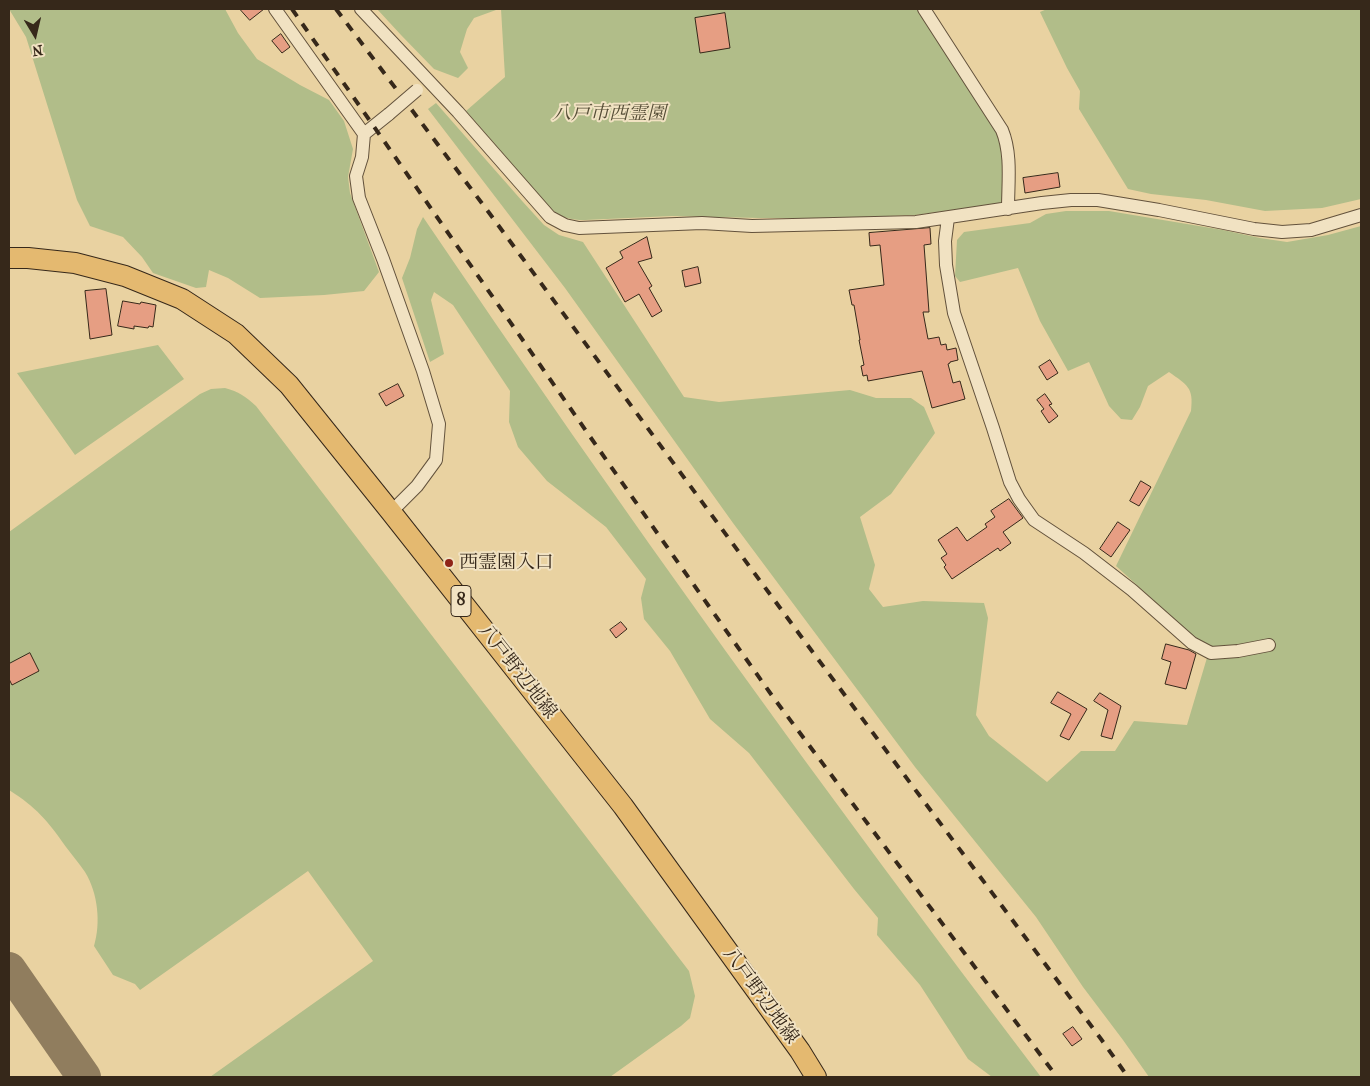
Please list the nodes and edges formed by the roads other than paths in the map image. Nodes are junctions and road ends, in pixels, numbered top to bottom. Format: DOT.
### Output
graph roads {
  1 [pos="275,9"];
  2 [pos="361,9"];
  3 [pos="930,12"];
  4 [pos="428,80"];
  5 [pos="364,134"];
  6 [pos="1008,209"];
  7 [pos="1361,215"];
  8 [pos="948,218"];
  9 [pos="9,258"];
  10 [pos="391,512"];
  11 [pos="1269,645"];
  12 [pos="816,1077"];
  1 -- 5 [label="street"];
  2 -- 4 [label="street"];
  3 -- 6 [label="street"];
  4 -- 5 [label="street, bridge"];
  4 -- 8 [label="street"];
  5 -- 10 [label="street"];
  6 -- 7 [label="street"];
  6 -- 8 [label="street"];
  8 -- 11 [label="street"];
  9 -- 10 [label="main road, 八戸野辺地線 / 8"];
  10 -- 12 [label="main road, 八戸野辺地線 / 8"];
}
